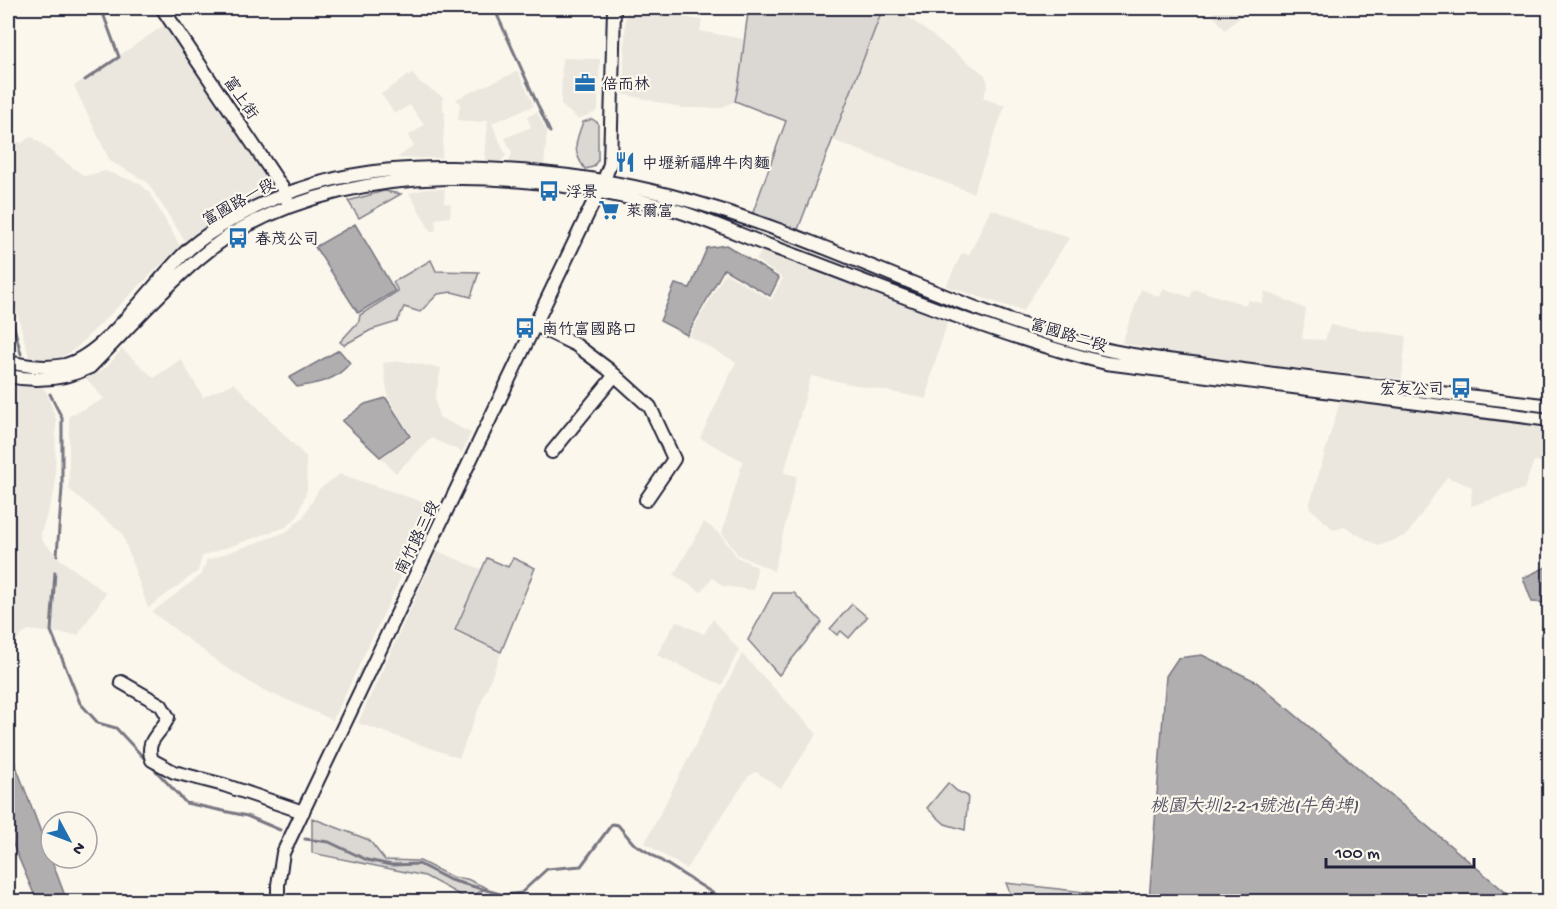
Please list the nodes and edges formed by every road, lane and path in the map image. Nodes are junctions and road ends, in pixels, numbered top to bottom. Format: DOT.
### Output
graph roads {
  1 [pos="162,8"];
  2 [pos="614,8"];
  3 [pos="602,185"];
  4 [pos="285,192"];
  5 [pos="289,208"];
  6 [pos="535,325"];
  7 [pos="8,362"];
  8 [pos="615,375"];
  9 [pos="8,376"];
  10 [pos="1550,406"];
  11 [pos="1550,420"];
  12 [pos="552,452"];
  13 [pos="646,500"];
  14 [pos="121,682"];
  15 [pos="303,812"];
  16 [pos="278,902"];
  1 -- 4 [label="street, 富上街"];
  2 -- 3 [label="street, 南竹路三段"];
  3 -- 4 [label="street, 富國路一段"];
  3 -- 5 [label="street, 富國路一段"];
  3 -- 6 [label="street, 南竹路三段"];
  3 -- 10 [label="street, 富國路二段"];
  3 -- 11 [label="street, 富國路二段"];
  4 -- 5 [label="street, 富上街"];
  4 -- 7 [label="street, 富國路一段"];
  5 -- 9 [label="street, 富國路一段"];
  6 -- 8 [label="street"];
  6 -- 15 [label="street, 南竹路三段"];
  8 -- 12 [label="street"];
  8 -- 13 [label="street"];
  14 -- 15 [label="street"];
  15 -- 16 [label="street, 南竹路三段"];
}
